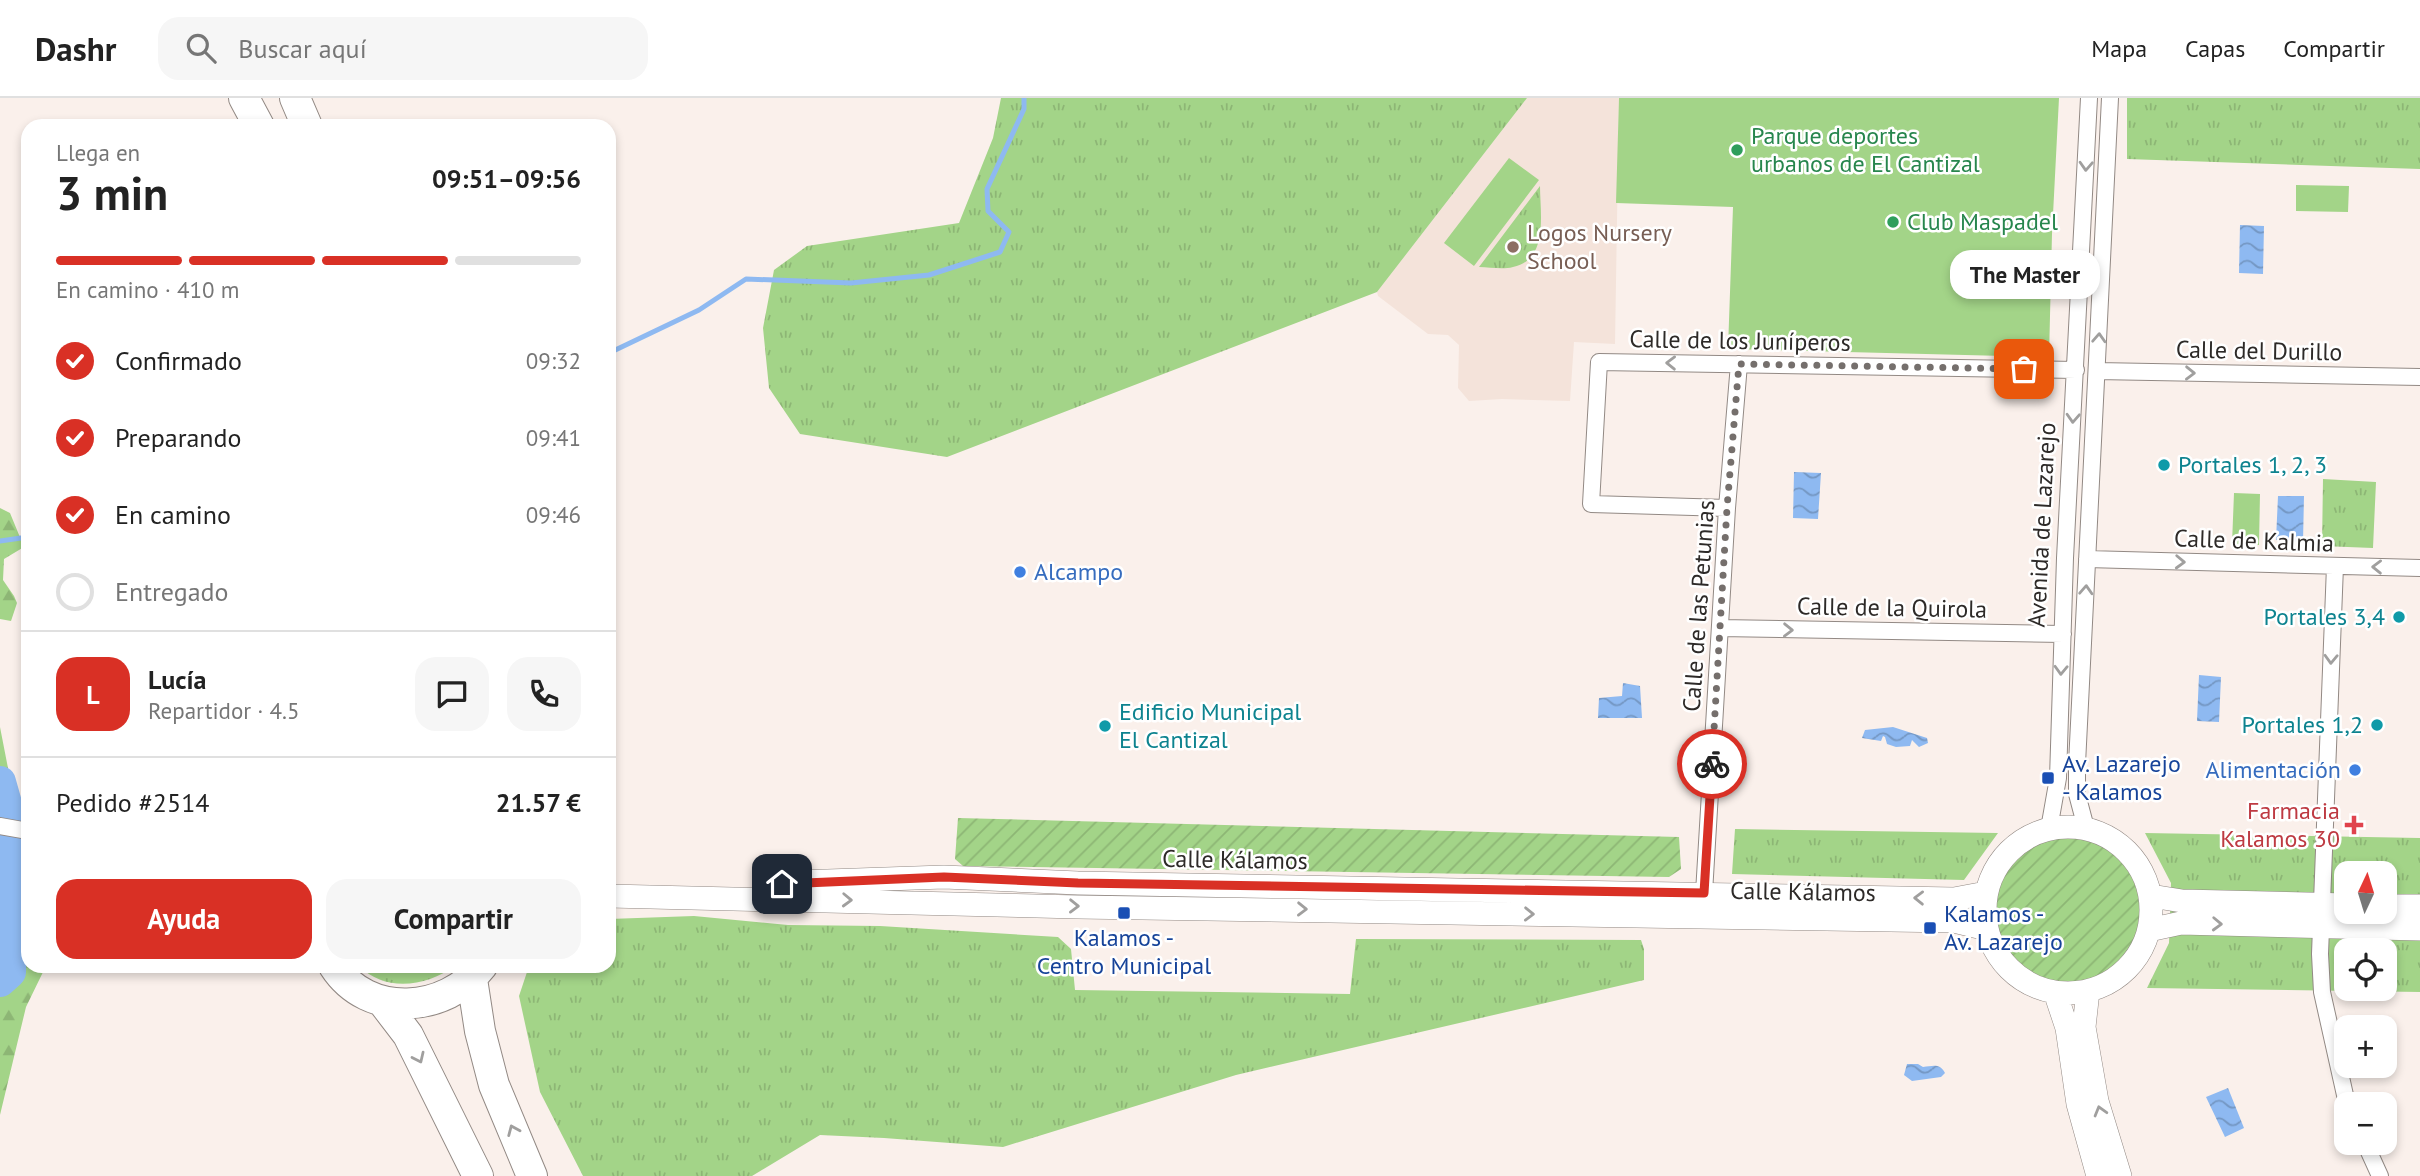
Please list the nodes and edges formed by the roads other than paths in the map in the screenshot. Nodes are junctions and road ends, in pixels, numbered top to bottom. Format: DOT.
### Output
graph roads {
  1 [pos="244,98"];
  2 [pos="295,98"];
  3 [pos="2089,98"];
  4 [pos="2110,98"];
  5 [pos="255,119"];
  6 [pos="304,119"];
  7 [pos="1739,364"];
  8 [pos="2076,370"];
  9 [pos="2097,371"];
  10 [pos="2420,377"];
  11 [pos="1727,508"];
  12 [pos="2087,559"];
  13 [pos="2334,566"];
  14 [pos="2420,568"];
  15 [pos="1720,628"];
  16 [pos="2063,634"];
  17 [pos="0,826"];
  18 [pos="2085,828"];
  19 [pos="2049,829"];
  20 [pos="21,830"];
  21 [pos="616,880"];
  22 [pos="1704,893"];
  23 [pos="1986,893"];
  24 [pos="616,895"];
  25 [pos="2151,896"];
  26 [pos="2398,906"];
  27 [pos="2420,906"];
  28 [pos="2334,910"];
  29 [pos="2320,916"];
  30 [pos="1987,929"];
  31 [pos="2420,929"];
  32 [pos="2150,930"];
  33 [pos="341,973"];
  34 [pos="476,973"];
  35 [pos="477,973"];
  36 [pos="2088,991"];
  37 [pos="2055,992"];
  38 [pos="382,1001"];
  39 [pos="2344,1092"];
  40 [pos="2370,1155"];
  41 [pos="478,1176"];
  42 [pos="532,1176"];
  43 [pos="2098,1176"];
  44 [pos="2120,1176"];
  45 [pos="2380,1176"];
  1 -- 5 [label="highway"];
  2 -- 6 [label="highway"];
  3 -- 8 [label="street, Avenida de Lazarejo, one-way"];
  9 -- 4 [label="street, Avenida de Lazarejo, one-way"];
  7 -- 8 [label="street, Calle de los Juníperos"];
  7 -- 11 [label="street, Calle de las Petunias"];
  7 -- 11 [label="street, Calle de los Juníperos, one-way"];
  8 -- 16 [label="street, Avenida de Lazarejo, one-way"];
  9 -- 10 [label="street, Calle del Durillo, one-way"];
  9 -- 12 [label="street, Avenida de Lazarejo"];
  11 -- 15 [label="street, Calle de las Petunias"];
  12 -- 13 [label="street, Calle de Kalmia, one-way"];
  18 -- 12 [label="street, Avenida de Lazarejo, one-way"];
  14 -- 13 [label="street, Calle de Kalmia, one-way"];
  13 -- 29 [label="street, one-way"];
  15 -- 16 [label="street, Calle de la Quirola, one-way"];
  15 -- 22 [label="street, Calle de las Petunias"];
  16 -- 19 [label="street, Avenida de Lazarejo, one-way"];
  17 -- 20 [label="street"];
  18 -- 19 [label="main road"];
  18 -- 25 [label="main road"];
  19 -- 23 [label="main road"];
  21 -- 22 [label="main road, Calle Kálamos"];
  23 -- 22 [label="main road, Calle Kálamos, one-way"];
  23 -- 30 [label="main road"];
  24 -- 30 [label="main road, Calle Kálamos, one-way"];
  25 -- 29 [label="main road"];
  25 -- 32 [label="main road"];
  26 -- 27 [label="main road"];
  28 -- 29 [label="main road"];
  29 -- 31 [label="main road"];
  32 -- 29 [label="main road, one-way"];
  29 -- 39 [label="street"];
  30 -- 37 [label="main road"];
  32 -- 36 [label="main road"];
  33 -- 38 [label="highway"];
  34 -- 38 [label="highway"];
  42 -- 35 [label="highway, one-way"];
  36 -- 37 [label="main road"];
  44 -- 36 [label="main road, one-way"];
  37 -- 43 [label="main road"];
  38 -- 41 [label="highway, one-way"];
  40 -- 45 [label="street"];
}
